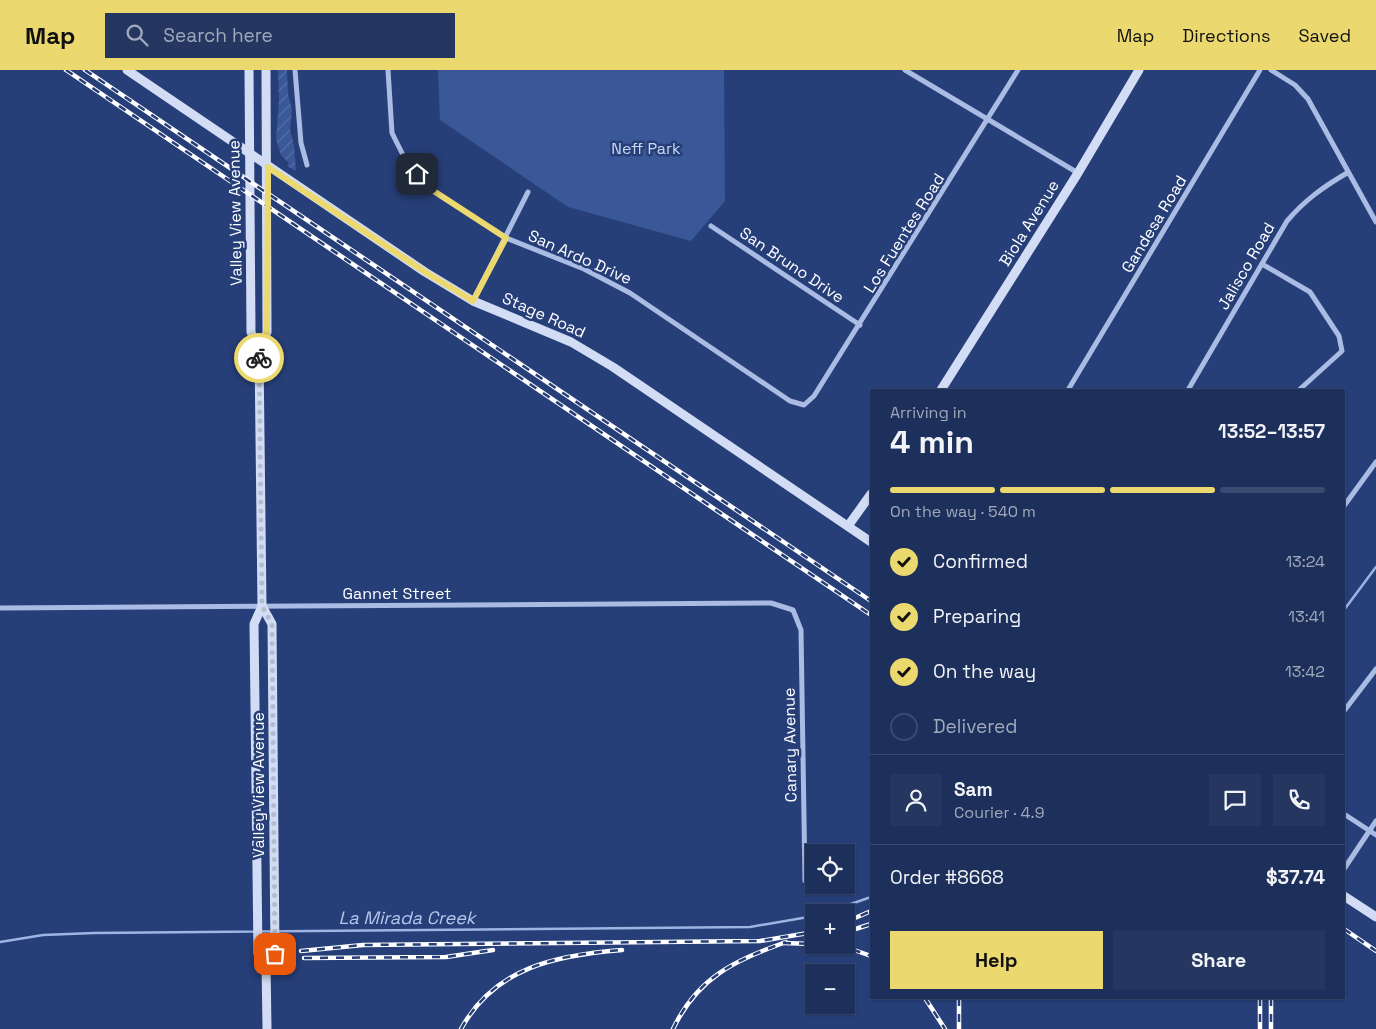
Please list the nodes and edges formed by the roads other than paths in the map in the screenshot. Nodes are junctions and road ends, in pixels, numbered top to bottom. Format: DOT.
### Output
graph roads {
  1 [pos="127,70"];
  2 [pos="249,70"];
  3 [pos="266,70"];
  4 [pos="295,70"];
  5 [pos="388,70"];
  6 [pos="905,70"];
  7 [pos="1018,70"];
  8 [pos="1139,70"];
  9 [pos="1260,70"];
  10 [pos="1271,70"];
  11 [pos="989,120"];
  12 [pos="249,154"];
  13 [pos="307,165"];
  14 [pos="268,167"];
  15 [pos="1078,173"];
  16 [pos="1347,173"];
  17 [pos="528,192"];
  18 [pos="1376,222"];
  19 [pos="711,226"];
  20 [pos="506,238"];
  21 [pos="1262,264"];
  22 [pos="473,301"];
  23 [pos="860,325"];
  24 [pos="259,353"];
  25 [pos="942,389"];
  26 [pos="1069,389"];
  27 [pos="1189,389"];
  28 [pos="1300,389"];
  29 [pos="804,405"];
  30 [pos="1376,462"];
  31 [pos="870,495"];
  32 [pos="1345,505"];
  33 [pos="848,526"];
  34 [pos="870,541"];
  35 [pos="262,606"];
  36 [pos="0,608"];
  37 [pos="793,610"];
  38 [pos="1376,669"];
  39 [pos="1345,710"];
  40 [pos="1345,815"];
  41 [pos="1376,821"];
  42 [pos="1369,831"];
  43 [pos="1376,835"];
  44 [pos="1345,868"];
  45 [pos="805,881"];
  46 [pos="1345,897"];
  47 [pos="1376,917"];
  48 [pos="266,961"];
  49 [pos="267,1029"];
  1 -- 12 [label="main road, Stage Road"];
  2 -- 12 [label="main road, Valley View Avenue"];
  3 -- 14 [label="main road, Valley View Avenue"];
  4 -- 13 [label="street"];
  5 -- 20 [label="street, San Ardo Drive"];
  6 -- 11 [label="street"];
  7 -- 11 [label="street, Los Fuentes Road"];
  8 -- 15 [label="main road, Biola Avenue"];
  9 -- 26 [label="street, Gandesa Road"];
  10 -- 16 [label="street"];
  11 -- 15 [label="street"];
  11 -- 23 [label="street, Los Fuentes Road"];
  12 -- 14 [label="main road, Stage Road"];
  12 -- 24 [label="main road, Valley View Avenue"];
  14 -- 22 [label="main road, Stage Road"];
  14 -- 24 [label="main road, Valley View Avenue"];
  15 -- 25 [label="main road, Biola Avenue"];
  16 -- 18 [label="street"];
  16 -- 21 [label="street, Jalisco Road"];
  17 -- 20 [label="street"];
  19 -- 23 [label="street, San Bruno Drive"];
  20 -- 22 [label="street"];
  20 -- 29 [label="street, San Ardo Drive"];
  21 -- 27 [label="street, Jalisco Road"];
  21 -- 28 [label="street"];
  22 -- 33 [label="main road, Stage Road"];
  23 -- 29 [label="street, Los Fuentes Road"];
  24 -- 35 [label="main road, Valley View Avenue"];
  30 -- 32 [label="street"];
  31 -- 33 [label="main road"];
  33 -- 34 [label="main road, Stage Road"];
  35 -- 36 [label="street, Gannet Street"];
  35 -- 37 [label="street, Gannet Street"];
  35 -- 48 [label="main road, Valley View Avenue"];
  35 -- 48 [label="main road, Valley View Avenue"];
  37 -- 45 [label="street, Canary Avenue"];
  38 -- 39 [label="street"];
  40 -- 42 [label="street"];
  41 -- 42 [label="street"];
  42 -- 43 [label="street"];
  42 -- 44 [label="street"];
  46 -- 47 [label="main road"];
  48 -- 49 [label="main road, Valley View Avenue"];
}
